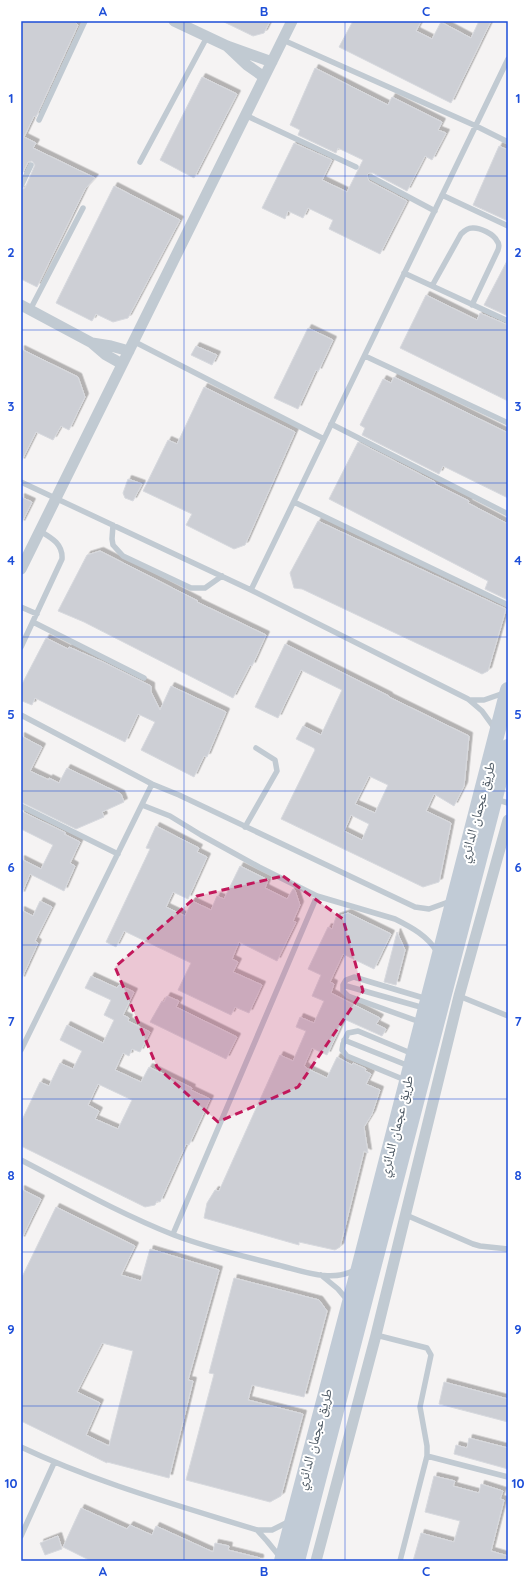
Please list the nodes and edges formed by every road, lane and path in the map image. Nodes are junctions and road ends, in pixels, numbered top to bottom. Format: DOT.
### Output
graph roads {
  1 [pos="85,21"];
  2 [pos="292,21"];
  3 [pos="179,22"];
  4 [pos="207,36"];
  5 [pos="283,40"];
  6 [pos="227,46"];
  7 [pos="508,59"];
  8 [pos="272,62"];
  9 [pos="264,77"];
  10 [pos="245,115"];
  11 [pos="39,120"];
  12 [pos="476,126"];
  13 [pos="508,142"];
  14 [pos="140,162"];
  15 [pos="32,165"];
  16 [pos="356,167"];
  17 [pos="371,177"];
  18 [pos="21,186"];
  19 [pos="442,195"];
  20 [pos="83,208"];
  21 [pos="434,211"];
  22 [pos="508,226"];
  23 [pos="404,273"];
  24 [pos="432,286"];
  25 [pos="472,305"];
  26 [pos="26,308"];
  27 [pos="508,322"];
  28 [pos="92,342"];
  29 [pos="131,346"];
  30 [pos="365,356"];
  31 [pos="122,364"];
  32 [pos="508,423"];
  33 [pos="331,424"];
  34 [pos="324,440"];
  35 [pos="21,482"];
  36 [pos="56,498"];
  37 [pos="294,502"];
  38 [pos="508,514"];
  39 [pos="113,525"];
  40 [pos="40,531"];
  41 [pos="21,569"];
  42 [pos="222,576"];
  43 [pos="251,590"];
  44 [pos="508,605"];
  45 [pos="21,606"];
  46 [pos="36,614"];
  47 [pos="33,622"];
  48 [pos="21,647"];
  49 [pos="144,678"];
  50 [pos="508,690"];
  51 [pos="468,699"];
  52 [pos="21,715"];
  53 [pos="498,733"];
  54 [pos="508,747"];
  55 [pos="256,748"];
  56 [pos="152,784"];
  57 [pos="501,801"];
  58 [pos="142,805"];
  59 [pos="21,806"];
  60 [pos="508,820"];
  61 [pos="245,827"];
  62 [pos="504,851"];
  63 [pos="118,854"];
  64 [pos="317,896"];
  65 [pos="454,900"];
  66 [pos="440,956"];
  67 [pos="343,984"];
  68 [pos="459,996"];
  69 [pos="426,1010"];
  70 [pos="508,1016"];
  71 [pos="344,1040"];
  72 [pos="21,1050"];
  73 [pos="411,1068"];
  74 [pos="21,1160"];
  75 [pos="406,1215"];
  76 [pos="173,1234"];
  77 [pos="508,1250"];
  78 [pos="359,1268"];
  79 [pos="321,1275"];
  80 [pos="349,1303"];
  81 [pos="376,1335"];
  82 [pos="21,1447"];
  83 [pos="427,1456"];
  84 [pos="54,1463"];
  85 [pos="508,1477"];
  86 [pos="293,1519"];
  87 [pos="257,1530"];
  88 [pos="21,1536"];
  89 [pos="282,1561"];
  90 [pos="297,1561"];
  91 [pos="316,1561"];
  92 [pos="400,1561"];
  1 -- 11 [label="lane"];
  2 -- 5 [label="street"];
  3 -- 4 [label="street"];
  4 -- 6 [label="street"];
  4 -- 14 [label="lane"];
  5 -- 8 [label="street"];
  5 -- 12 [label="lane"];
  6 -- 8 [label="street"];
  6 -- 9 [label="street"];
  7 -- 12 [label="lane"];
  8 -- 9 [label="street"];
  9 -- 10 [label="street"];
  10 -- 16 [label="lane"];
  10 -- 29 [label="street"];
  12 -- 13 [label="lane"];
  12 -- 19 [label="lane"];
  15 -- 18 [label="lane"];
  17 -- 21 [label="lane"];
  19 -- 21 [label="lane"];
  19 -- 22 [label="lane"];
  20 -- 26 [label="lane"];
  21 -- 23 [label="lane"];
  23 -- 24 [label="lane"];
  23 -- 30 [label="lane"];
  24 -- 25 [label="lane"];
  24 -- 25 [label="lane"];
  25 -- 27 [label="lane"];
  26 -- 28 [label="street"];
  28 -- 29 [label="street"];
  28 -- 31 [label="street"];
  29 -- 31 [label="street"];
  29 -- 34 [label="lane"];
  30 -- 32 [label="lane"];
  30 -- 33 [label="lane"];
  31 -- 36 [label="street"];
  33 -- 34 [label="lane"];
  33 -- 38 [label="lane"];
  34 -- 37 [label="lane"];
  35 -- 36 [label="lane"];
  36 -- 39 [label="lane"];
  36 -- 40 [label="street"];
  37 -- 43 [label="lane"];
  37 -- 44 [label="lane"];
  39 -- 42 [label="lane"];
  39 -- 42 [label="lane"];
  40 -- 41 [label="street"];
  40 -- 46 [label="lane"];
  42 -- 43 [label="lane"];
  43 -- 51 [label="lane"];
  45 -- 46 [label="lane"];
  46 -- 47 [label="lane"];
  47 -- 48 [label="lane"];
  47 -- 49 [label="lane"];
  50 -- 51 [label="lane"];
  50 -- 53 [label="main road, طريق عجمان الدائري"];
  51 -- 53 [label="lane"];
  52 -- 56 [label="lane"];
  53 -- 65 [label="main road, طريق عجمان الدائري"];
  54 -- 57 [label="main road, طريق عجمان الدائري"];
  55 -- 61 [label="lane"];
  56 -- 58 [label="lane"];
  56 -- 61 [label="lane"];
  57 -- 90 [label="main road, طريق عجمان الدائري"];
  58 -- 63 [label="lane"];
  58 -- 64 [label="lane"];
  59 -- 63 [label="lane"];
  60 -- 62 [label="street"];
  61 -- 65 [label="lane"];
  62 -- 68 [label="street"];
  63 -- 72 [label="lane"];
  64 -- 66 [label="lane"];
  64 -- 76 [label="lane"];
  65 -- 66 [label="main road, طريق عجمان الدائري"];
  66 -- 69 [label="main road, طريق عجمان الدائري"];
  67 -- 69 [label="lane"];
  67 -- 69 [label="lane"];
  67 -- 69 [label="lane"];
  68 -- 70 [label="lane"];
  68 -- 75 [label="street"];
  69 -- 73 [label="main road, طريق عجمان الدائري"];
  71 -- 73 [label="lane"];
  71 -- 73 [label="lane"];
  71 -- 73 [label="lane"];
  73 -- 78 [label="main road, طريق عجمان الدائري"];
  74 -- 76 [label="lane"];
  75 -- 77 [label="lane"];
  75 -- 81 [label="street"];
  76 -- 79 [label="lane"];
  78 -- 79 [label="lane"];
  78 -- 80 [label="main road, طريق عجمان الدائري"];
  79 -- 80 [label="lane"];
  80 -- 86 [label="main road, طريق عجمان الدائري"];
  81 -- 83 [label="lane"];
  81 -- 91 [label="street"];
  82 -- 84 [label="lane"];
  83 -- 85 [label="lane"];
  83 -- 92 [label="lane"];
  84 -- 87 [label="lane"];
  84 -- 88 [label="lane"];
  86 -- 87 [label="lane"];
  86 -- 89 [label="main road, طريق عجمان الدائري"];
  87 -- 89 [label="lane"];
}
